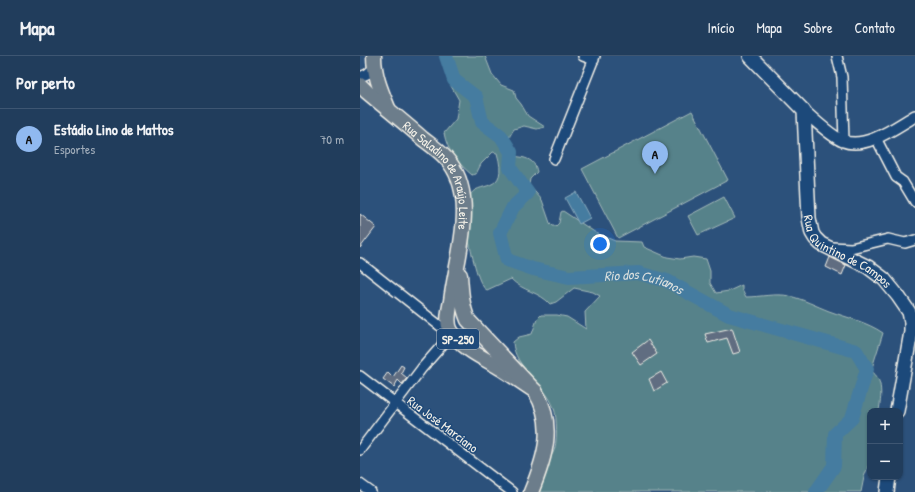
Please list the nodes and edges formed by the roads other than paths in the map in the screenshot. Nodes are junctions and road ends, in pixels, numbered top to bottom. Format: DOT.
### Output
graph roads {
  1 [pos="583,56"];
  2 [pos="750,56"];
  3 [pos="836,56"];
  4 [pos="595,58"];
  5 [pos="374,62"];
  6 [pos="360,77"];
  7 [pos="360,85"];
  8 [pos="389,110"];
  9 [pos="804,111"];
  10 [pos="915,116"];
  11 [pos="876,138"];
  12 [pos="844,141"];
  13 [pos="554,159"];
  14 [pos="915,202"];
  15 [pos="915,240"];
  16 [pos="821,244"];
  17 [pos="460,251"];
  18 [pos="360,263"];
  19 [pos="467,318"];
  20 [pos="450,326"];
  21 [pos="360,376"];
  22 [pos="535,391"];
  23 [pos="395,404"];
  24 [pos="898,408"];
  25 [pos="360,450"];
  26 [pos="889,480"];
  27 [pos="360,484"];
  28 [pos="508,491"];
  29 [pos="371,492"];
  30 [pos="531,492"];
  31 [pos="887,492"];
  1 -- 4 [label="street"];
  2 -- 9 [label="main road"];
  3 -- 12 [label="street"];
  4 -- 13 [label="street"];
  5 -- 6 [label="street"];
  5 -- 8 [label="main road, Rua Saladino de Araújo Leite / SP-250"];
  7 -- 8 [label="main road, Rua Saladino de Araújo Leite / SP-250"];
  8 -- 17 [label="main road, Rua Saladino de Araújo Leite / SP-250"];
  9 -- 12 [label="street"];
  9 -- 16 [label="main road, Rua Quintino de Campos"];
  10 -- 11 [label="street"];
  11 -- 12 [label="street"];
  11 -- 14 [label="street"];
  15 -- 16 [label="street"];
  16 -- 24 [label="main road, Rua Quintino de Campos"];
  17 -- 19 [label="main road, Rua Saladino de Araújo Leite / SP-250"];
  17 -- 20 [label="main road, Rua Saladino de Araújo Leite / SP-250"];
  18 -- 20 [label="street"];
  19 -- 20 [label="main road"];
  19 -- 22 [label="main road, SP-250"];
  20 -- 22 [label="main road, SP-250"];
  20 -- 23 [label="street"];
  21 -- 23 [label="street, Rua José Marciano"];
  22 -- 30 [label="main road, SP-250"];
  23 -- 25 [label="street"];
  23 -- 28 [label="street, Rua José Marciano"];
  26 -- 31 [label="main road"];
  27 -- 29 [label="street"];
}
